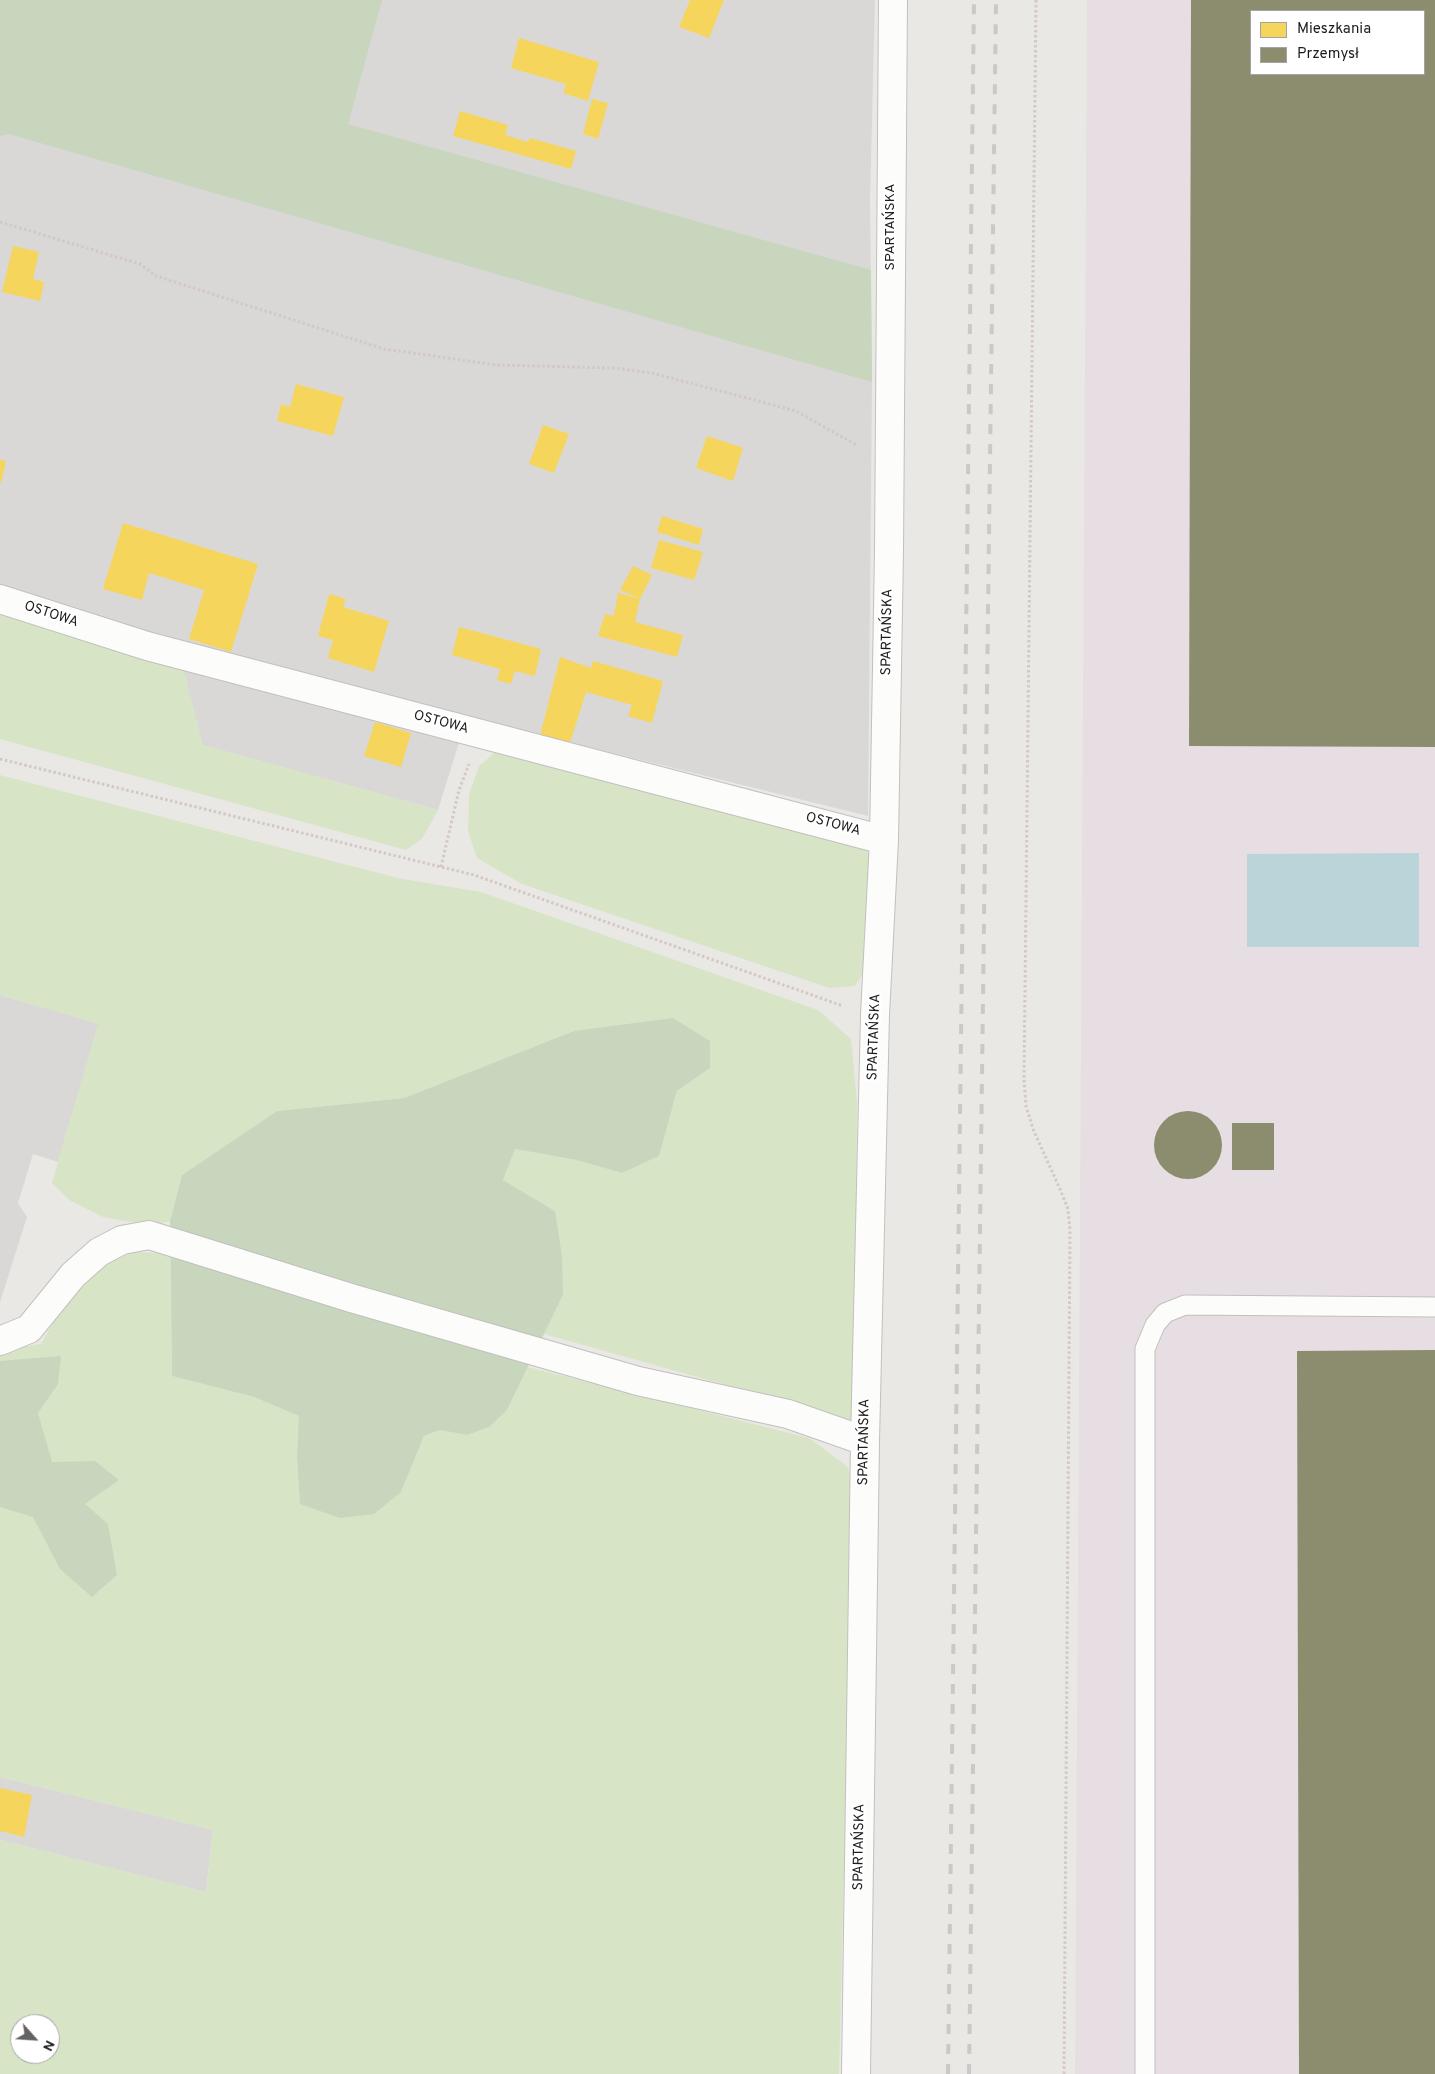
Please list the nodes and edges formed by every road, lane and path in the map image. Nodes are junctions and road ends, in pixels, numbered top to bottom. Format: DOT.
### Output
graph roads {
  1 [pos="893,0"];
  2 [pos="1036,0"];
  3 [pos="0,222"];
  4 [pos="889,464"];
  5 [pos="0,599"];
  6 [pos="484,735"];
  7 [pos="0,759"];
  8 [pos="884,840"];
  9 [pos="441,867"];
  10 [pos="875,1015"];
  11 [pos="1435,1307"];
  12 [pos="0,1341"];
  13 [pos="865,1442"];
  14 [pos="856,2074"];
  15 [pos="1064,2074"];
  16 [pos="1145,2074"];
  1 -- 4 [label="street, SPARTAŃSKA"];
  2 -- 15 [label="path"];
  3 -- 4 [label="path"];
  4 -- 8 [label="street, SPARTAŃSKA"];
  5 -- 6 [label="street, OSTOWA"];
  6 -- 8 [label="street, OSTOWA"];
  6 -- 9 [label="path"];
  7 -- 9 [label="path"];
  8 -- 10 [label="street, SPARTAŃSKA"];
  9 -- 10 [label="path"];
  10 -- 13 [label="street, SPARTAŃSKA"];
  11 -- 16 [label="lane"];
  12 -- 13 [label="street"];
  13 -- 14 [label="street, SPARTAŃSKA"];
}
